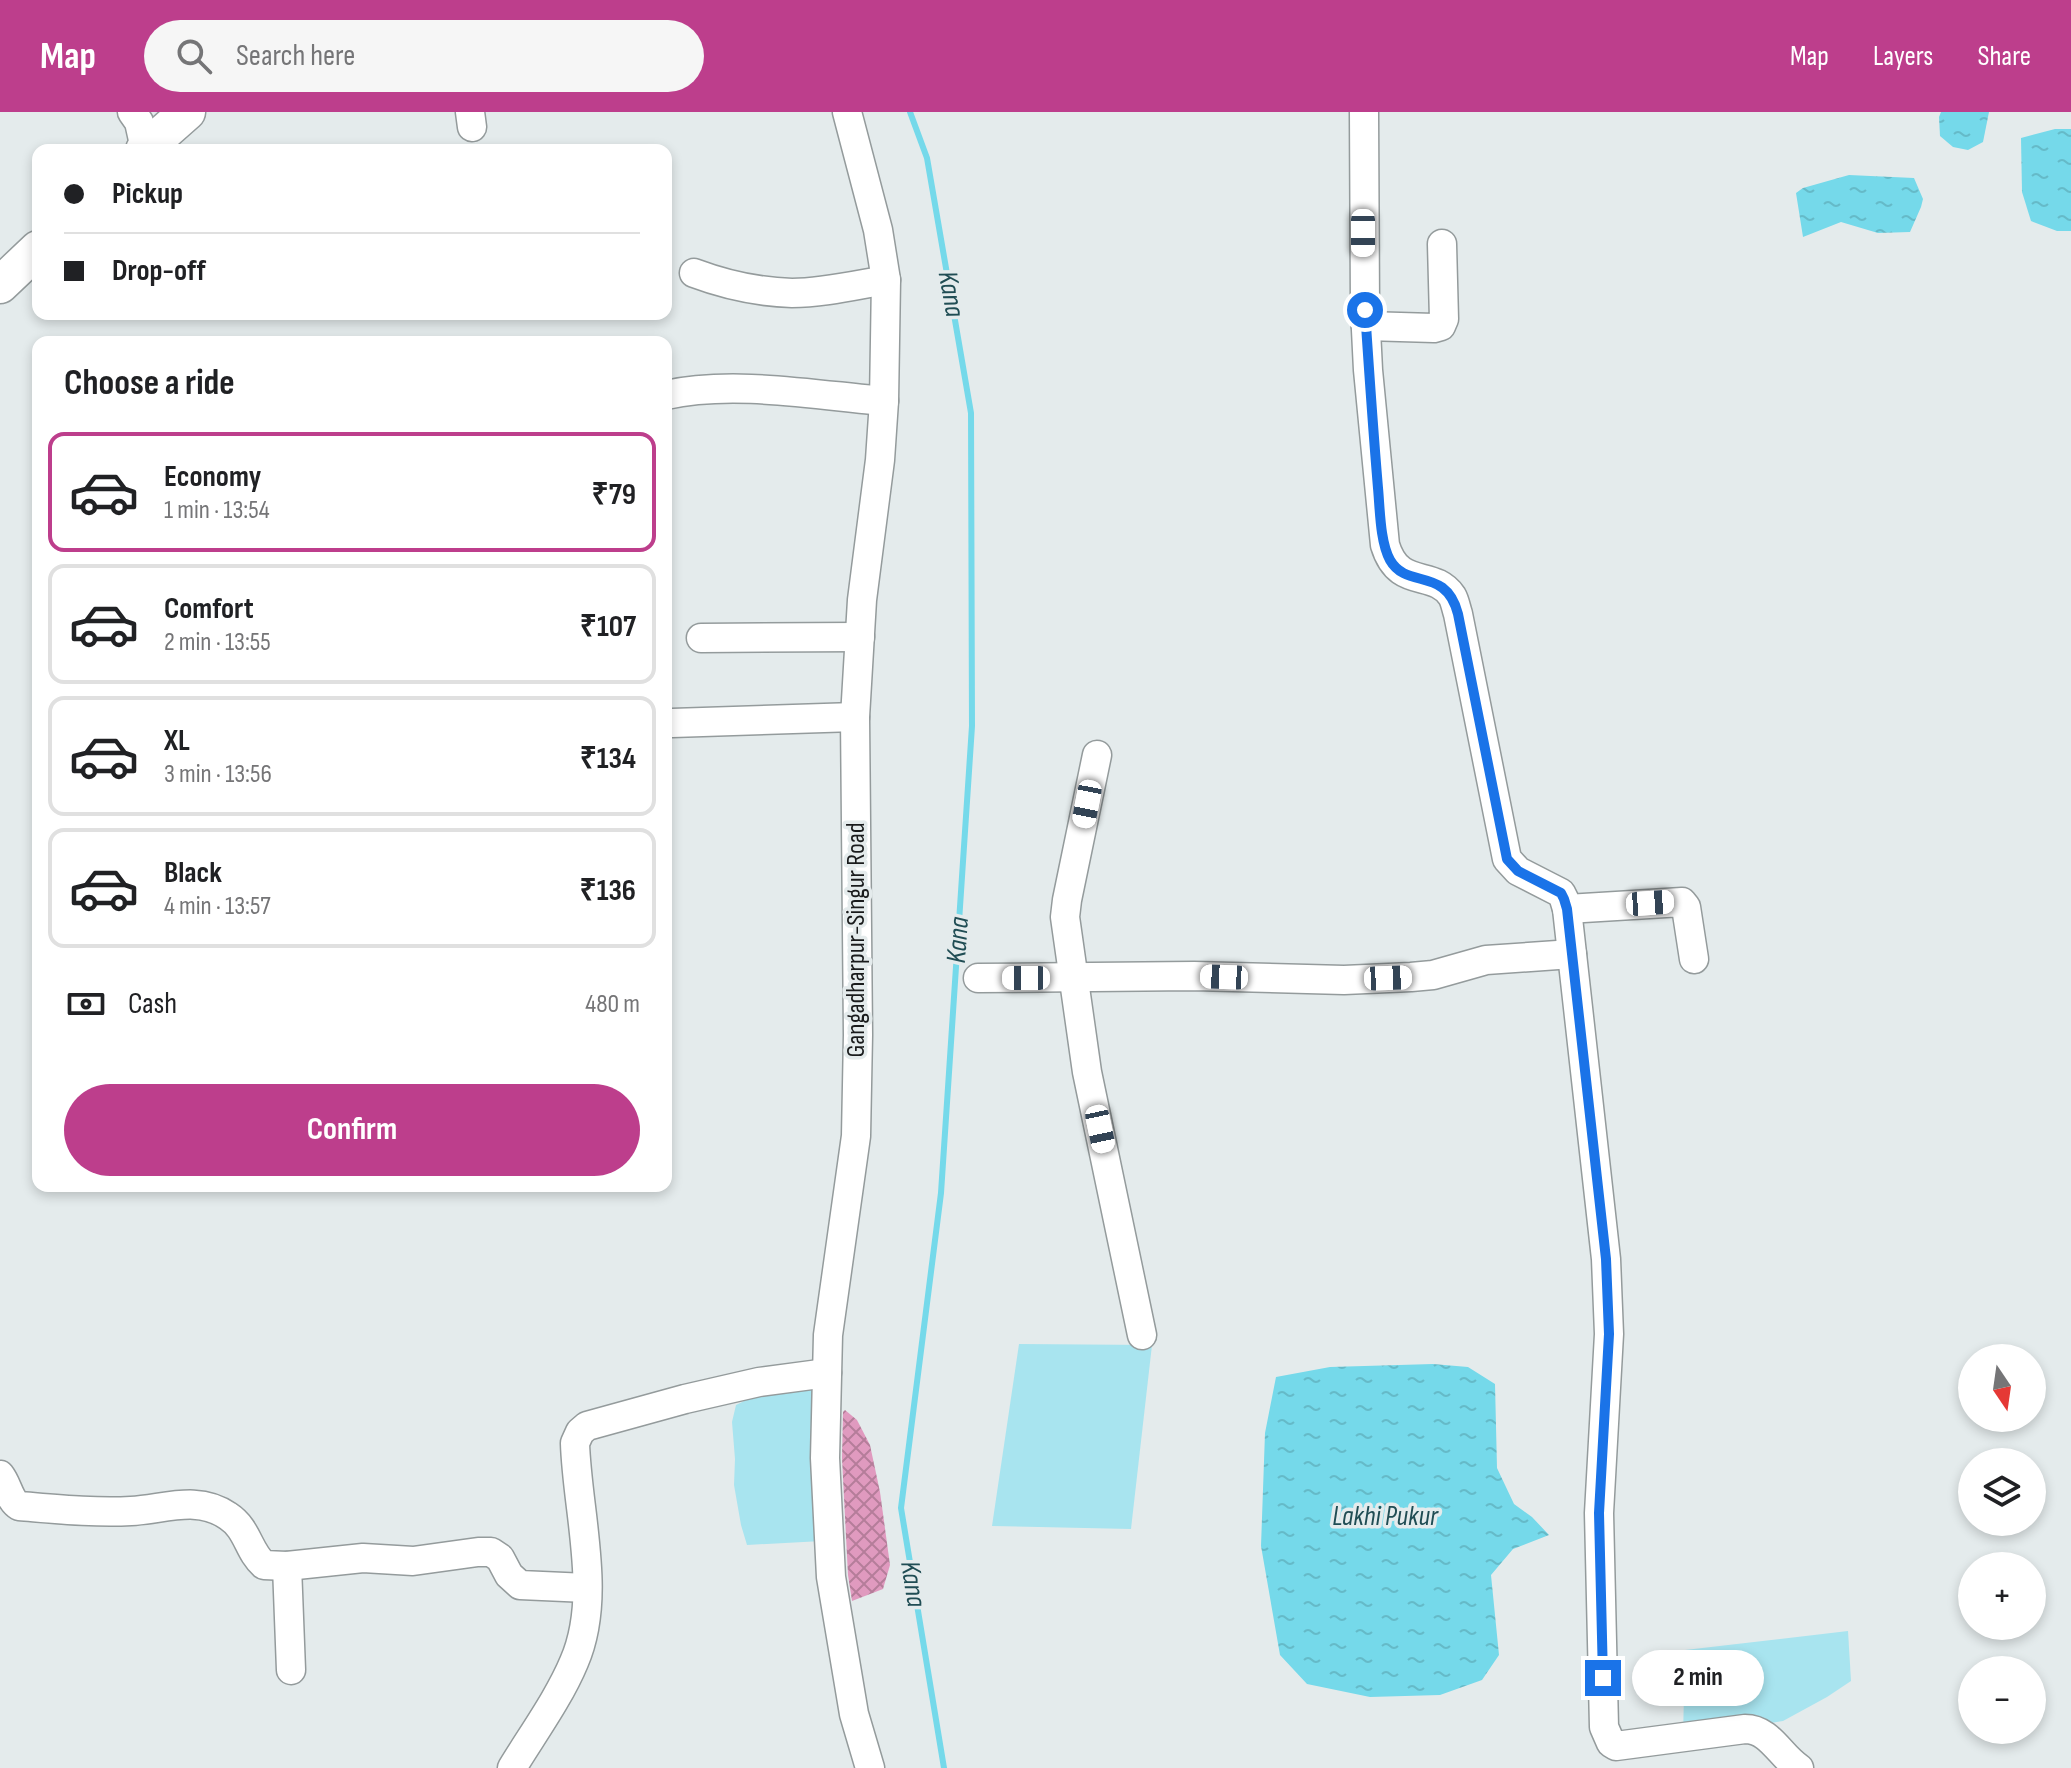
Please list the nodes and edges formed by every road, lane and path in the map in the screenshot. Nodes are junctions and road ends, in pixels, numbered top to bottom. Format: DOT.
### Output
graph roads {
  1 [pos="132,112"];
  2 [pos="187,112"];
  3 [pos="847,112"];
  4 [pos="1364,112"];
  5 [pos="144,144"];
  6 [pos="152,144"];
  7 [pos="1442,244"];
  8 [pos="32,255"];
  9 [pos="694,273"];
  10 [pos="886,280"];
  11 [pos="0,285"];
  12 [pos="1366,326"];
  13 [pos="672,394"];
  14 [pos="884,401"];
  15 [pos="860,637"];
  16 [pos="701,638"];
  17 [pos="855,717"];
  18 [pos="672,723"];
  19 [pos="1097,755"];
  20 [pos="1567,909"];
  21 [pos="1572,954"];
  22 [pos="1694,959"];
  23 [pos="1074,977"];
  24 [pos="978,978"];
  25 [pos="1142,1335"];
  26 [pos="827,1373"];
  27 [pos="0,1475"];
  28 [pos="287,1566"];
  29 [pos="587,1588"];
  30 [pos="291,1670"];
  31 [pos="512,1768"];
  32 [pos="870,1768"];
  33 [pos="1799,1768"];
  1 -- 5 [label="street"];
  2 -- 6 [label="main road"];
  3 -- 10 [label="street, Gangadharpur-Singur Road"];
  4 -- 12 [label="street"];
  7 -- 12 [label="street"];
  8 -- 11 [label="main road"];
  9 -- 10 [label="street"];
  10 -- 14 [label="street, Gangadharpur-Singur Road"];
  12 -- 20 [label="street"];
  13 -- 14 [label="street"];
  14 -- 15 [label="street, Gangadharpur-Singur Road"];
  15 -- 16 [label="street"];
  15 -- 17 [label="street, Gangadharpur-Singur Road"];
  17 -- 18 [label="street"];
  17 -- 26 [label="street, Gangadharpur-Singur Road"];
  19 -- 23 [label="street"];
  20 -- 21 [label="street"];
  20 -- 22 [label="street"];
  21 -- 23 [label="street"];
  21 -- 33 [label="street"];
  23 -- 24 [label="street"];
  23 -- 25 [label="street"];
  26 -- 29 [label="street"];
  26 -- 32 [label="street, Gangadharpur-Singur Road"];
  27 -- 28 [label="street"];
  28 -- 29 [label="street"];
  28 -- 30 [label="street"];
  29 -- 31 [label="street"];
}
